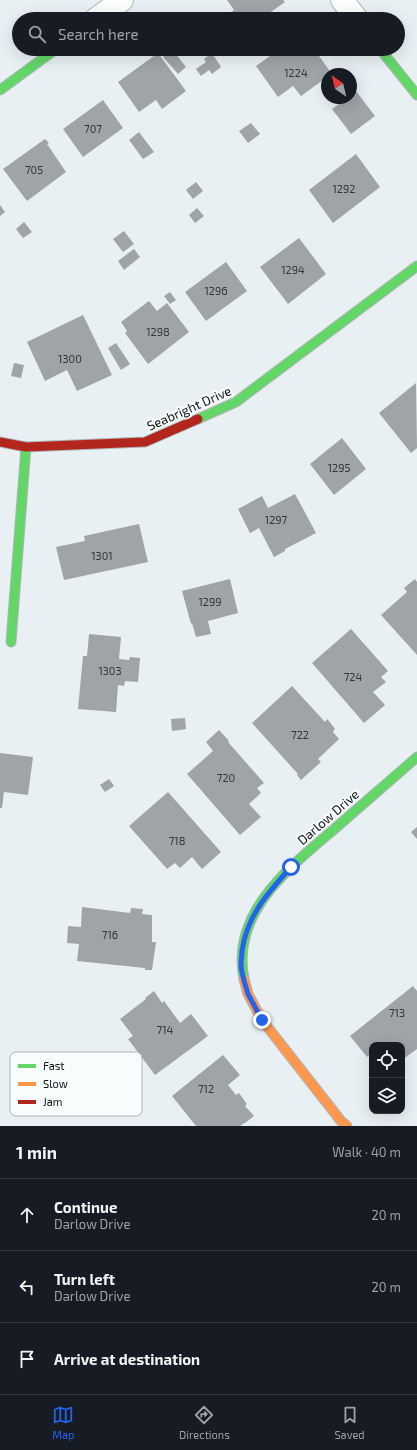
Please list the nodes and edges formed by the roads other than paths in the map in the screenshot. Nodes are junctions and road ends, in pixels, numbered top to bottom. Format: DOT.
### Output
graph roads {
  1 [pos="122,0"];
  2 [pos="342,0"];
  3 [pos="106,12"];
  4 [pos="351,12"];
  5 [pos="46,56"];
  6 [pos="386,56"];
  7 [pos="0,90"];
  8 [pos="417,95"];
  9 [pos="417,266"];
  10 [pos="0,442"];
  11 [pos="26,447"];
  12 [pos="11,642"];
  13 [pos="417,757"];
  14 [pos="347,1126"];
  1 -- 3 [label="street"];
  2 -- 4 [label="street"];
  5 -- 7 [label="street"];
  6 -- 8 [label="street"];
  9 -- 11 [label="street, Seabright Drive"];
  10 -- 11 [label="street, Seabright Drive"];
  11 -- 12 [label="street"];
  13 -- 14 [label="street, Darlow Drive"];
}
